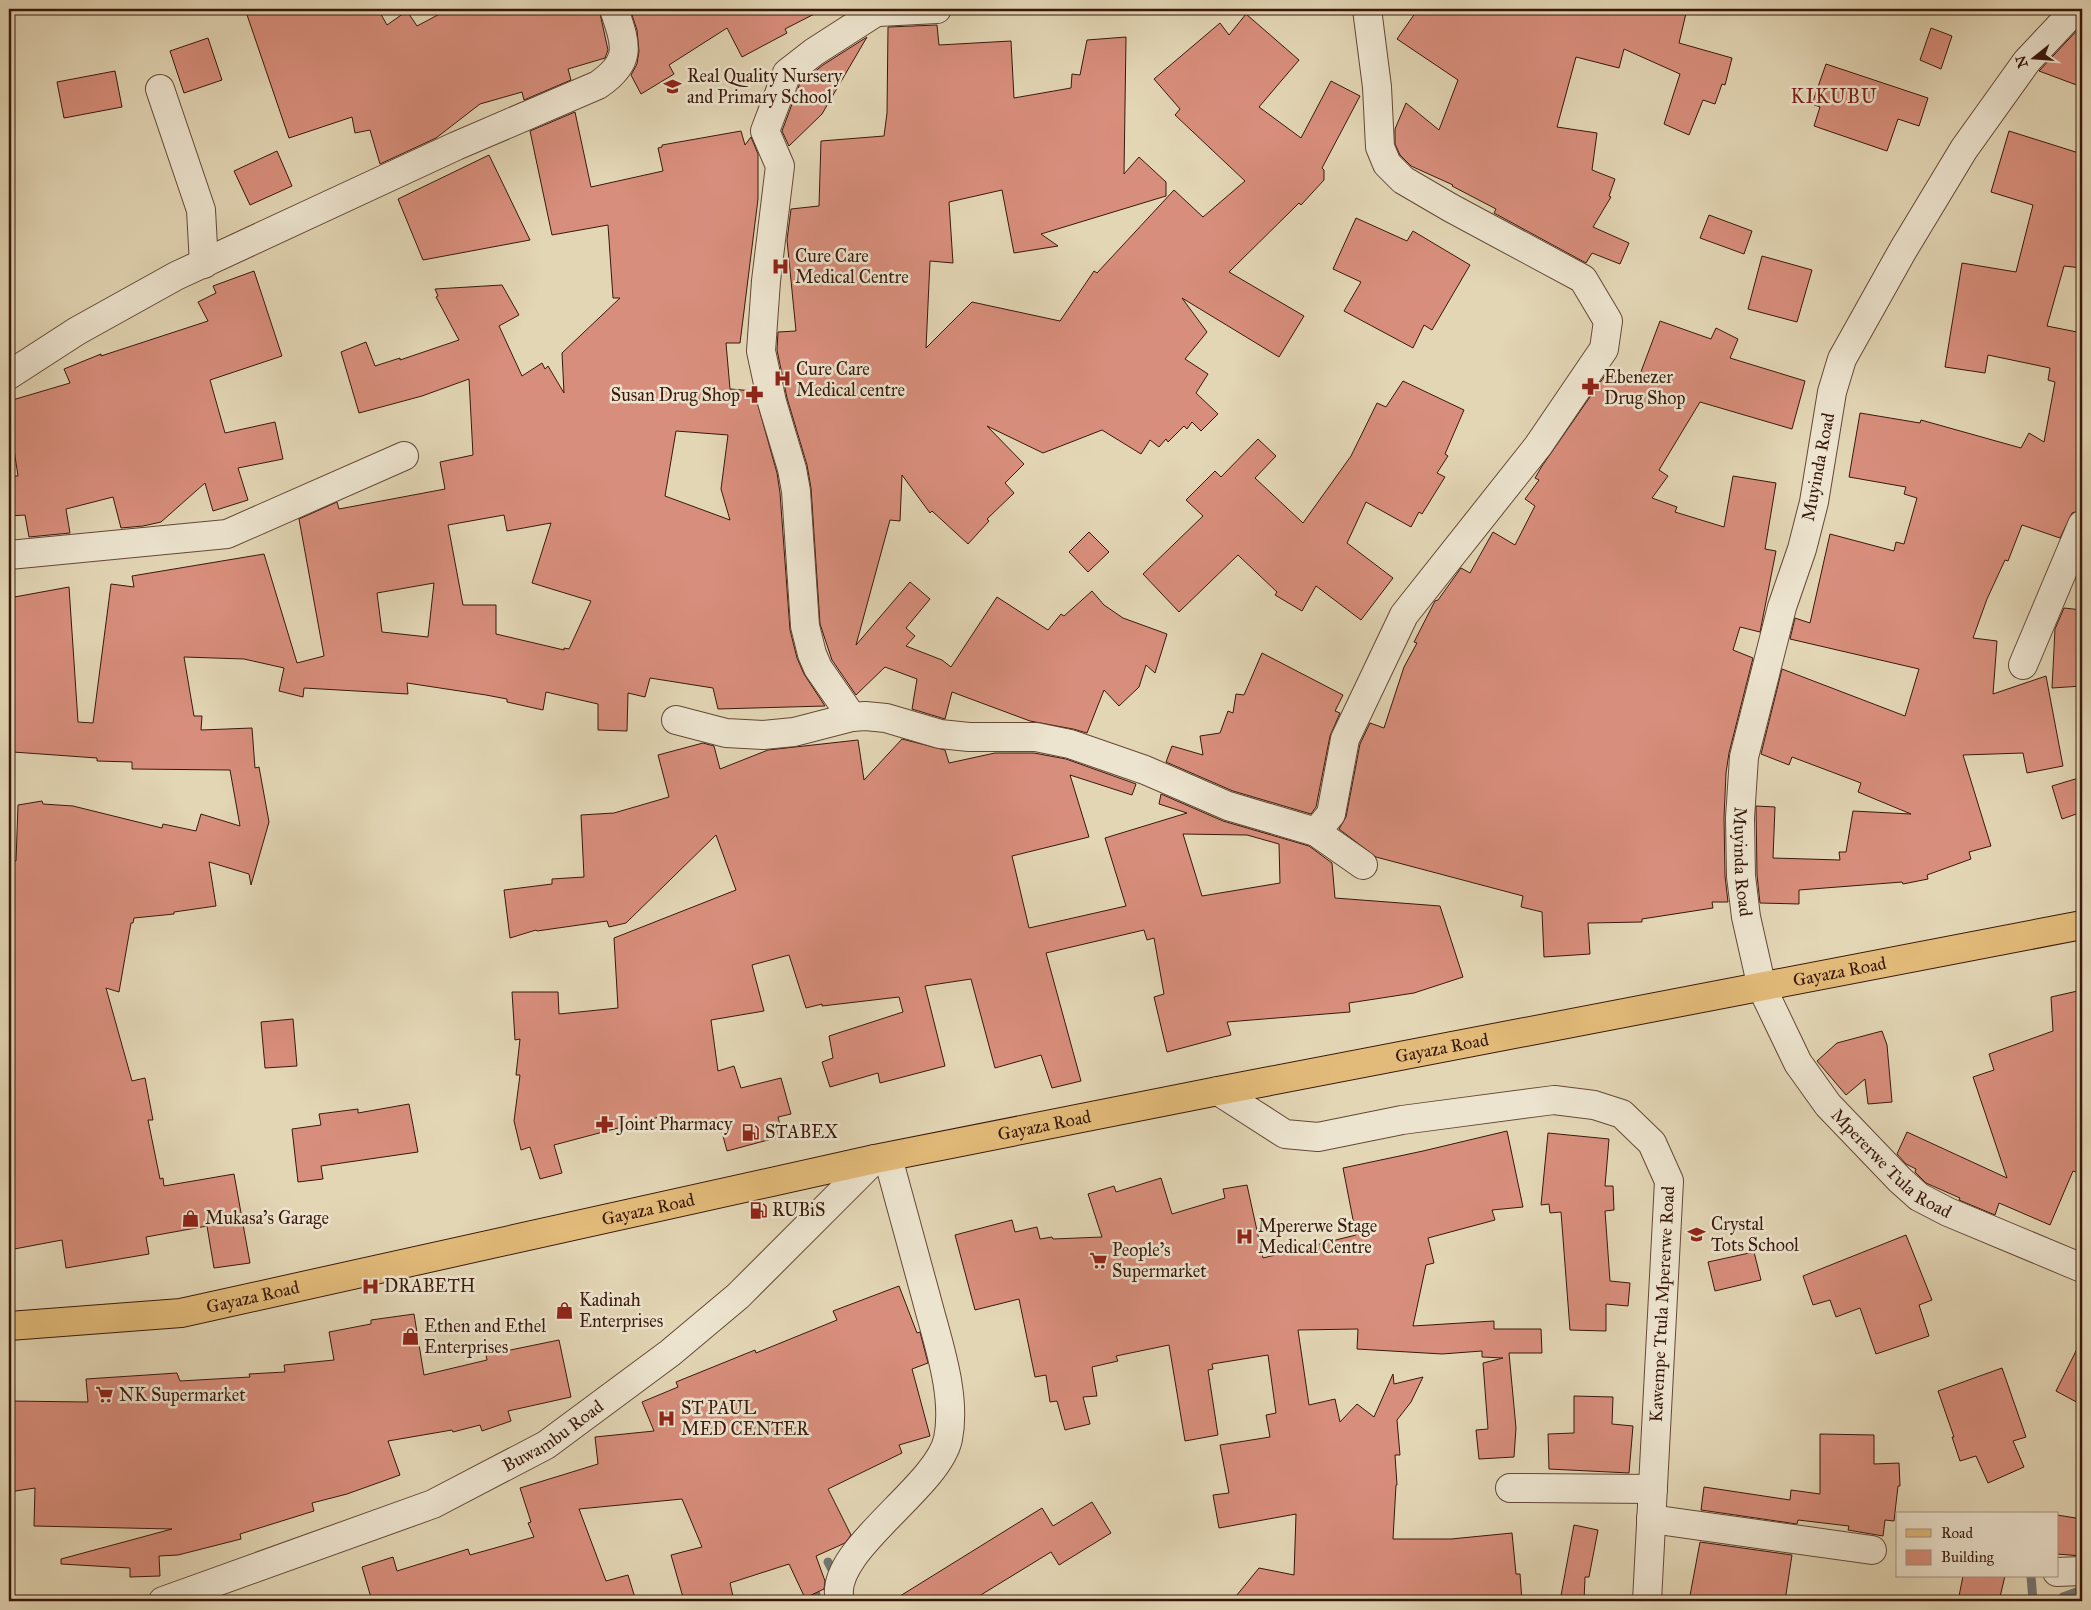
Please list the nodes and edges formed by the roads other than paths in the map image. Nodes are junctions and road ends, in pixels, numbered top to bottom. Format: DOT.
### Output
graph roads {
  1 [pos="614,9"];
  2 [pos="936,9"];
  3 [pos="1367,9"];
  4 [pos="2076,9"];
  5 [pos="880,10"];
  6 [pos="160,89"];
  7 [pos="204,264"];
  8 [pos="9,375"];
  9 [pos="404,456"];
  10 [pos="2082,525"];
  11 [pos="9,555"];
  12 [pos="2023,665"];
  13 [pos="852,717"];
  14 [pos="676,720"];
  15 [pos="1316,832"];
  16 [pos="1363,865"];
  17 [pos="2082,925"];
  18 [pos="1762,988"];
  19 [pos="1218,1091"];
  20 [pos="882,1159"];
  21 [pos="2082,1268"];
  22 [pos="9,1326"];
  23 [pos="1510,1488"];
  24 [pos="1653,1489"];
  25 [pos="1651,1519"];
  26 [pos="1872,1550"];
  27 [pos="2082,1571"];
  28 [pos="2058,1572"];
  29 [pos="163,1601"];
  30 [pos="840,1601"];
  31 [pos="1647,1601"];
  1 -- 7 [label="street"];
  2 -- 5 [label="street"];
  3 -- 15 [label="street"];
  4 -- 18 [label="street, Muyinda Road"];
  5 -- 13 [label="street"];
  6 -- 7 [label="street"];
  7 -- 8 [label="street"];
  9 -- 11 [label="street"];
  10 -- 12 [label="street"];
  13 -- 14 [label="street"];
  13 -- 15 [label="street"];
  15 -- 16 [label="street"];
  17 -- 18 [label="main road, Gayaza Road"];
  18 -- 19 [label="main road, Gayaza Road"];
  18 -- 21 [label="street, Mpererwe Tula Road"];
  19 -- 20 [label="main road, Gayaza Road"];
  19 -- 24 [label="street, Kawempe Ttula Mpererwe Road"];
  20 -- 22 [label="main road, Gayaza Road"];
  20 -- 29 [label="street, Buwambu Road"];
  20 -- 30 [label="street"];
  23 -- 24 [label="street"];
  24 -- 25 [label="street, Kawempe Ttula Mpererwe Road"];
  25 -- 26 [label="street"];
  25 -- 31 [label="street, Kawempe Ttula Mpererwe Road"];
  27 -- 28 [label="street"];
}
